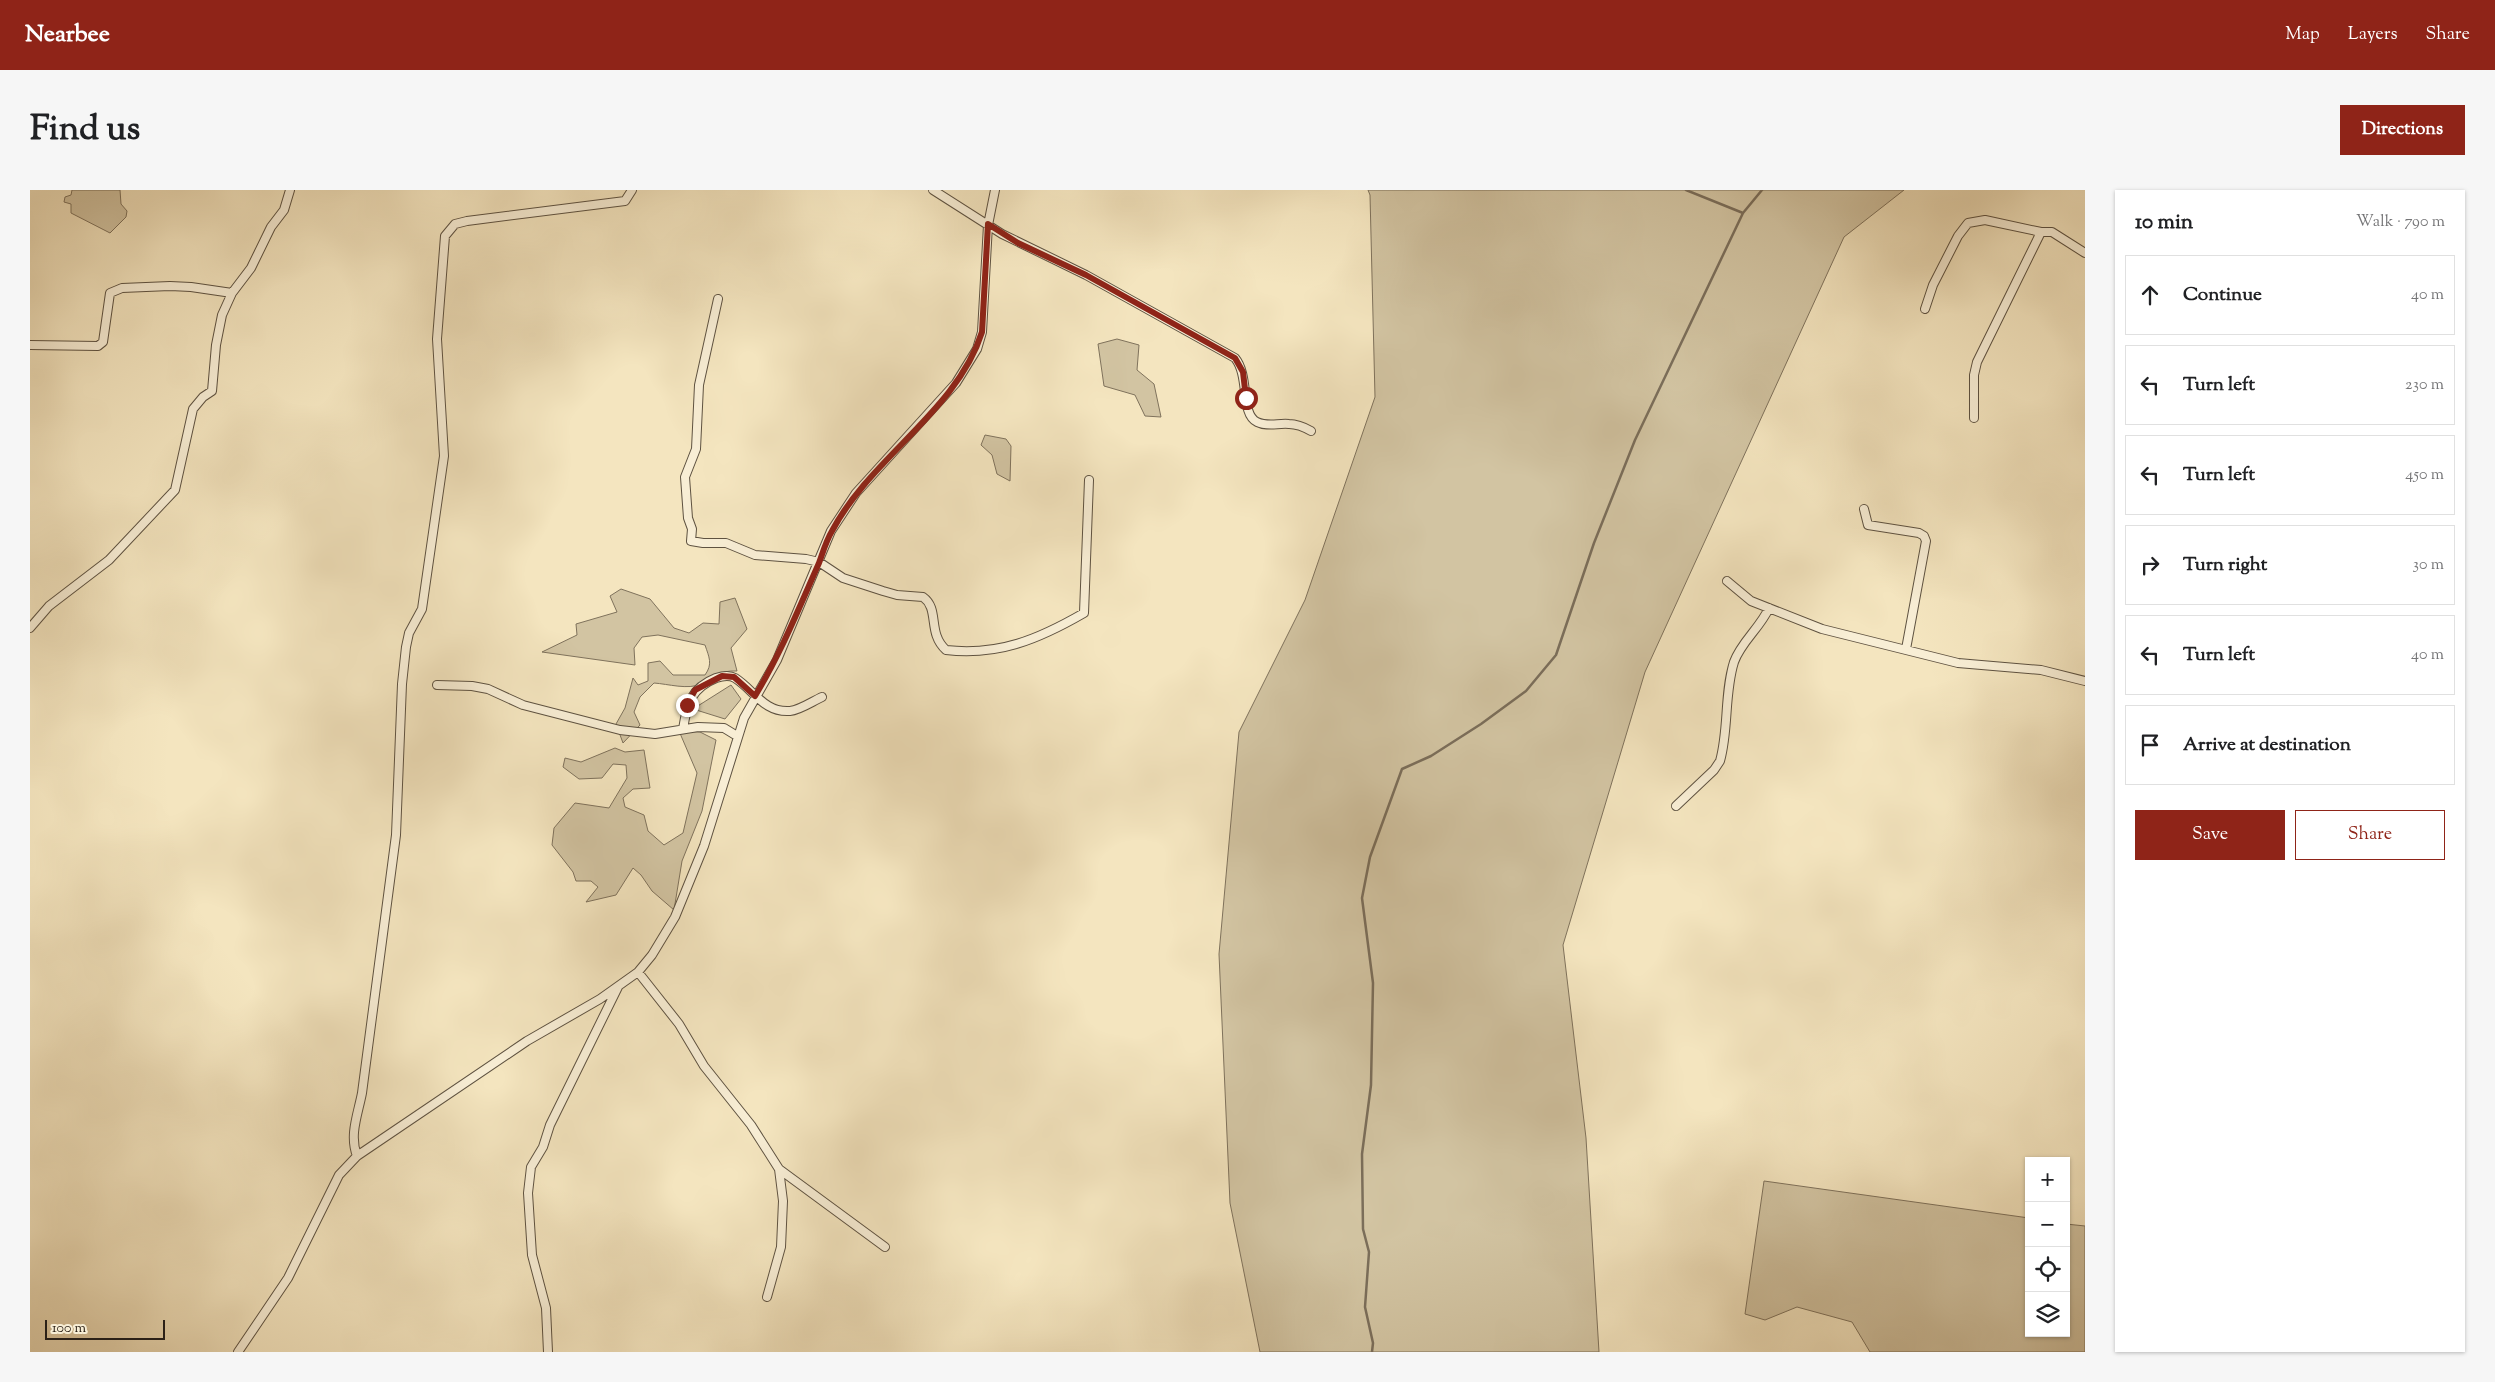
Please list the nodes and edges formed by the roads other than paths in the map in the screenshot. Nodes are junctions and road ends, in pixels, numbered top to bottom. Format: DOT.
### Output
graph roads {
  1 [pos="290,190"];
  2 [pos="632,190"];
  3 [pos="933,190"];
  4 [pos="995,190"];
  5 [pos="988,224"];
  6 [pos="2041,232"];
  7 [pos="2085,253"];
  8 [pos="232,293"];
  9 [pos="718,299"];
  10 [pos="1925,309"];
  11 [pos="30,345"];
  12 [pos="1974,418"];
  13 [pos="1311,431"];
  14 [pos="1090,480"];
  15 [pos="1864,509"];
  16 [pos="819,562"];
  17 [pos="1727,581"];
  18 [pos="1770,608"];
  19 [pos="30,628"];
  20 [pos="1906,649"];
  21 [pos="2085,681"];
  22 [pos="436,685"];
  23 [pos="755,696"];
  24 [pos="822,697"];
  25 [pos="683,729"];
  26 [pos="737,736"];
  27 [pos="1676,806"];
  28 [pos="638,972"];
  29 [pos="619,985"];
  30 [pos="357,1156"];
  31 [pos="779,1169"];
  32 [pos="885,1247"];
  33 [pos="767,1297"];
  34 [pos="238,1352"];
  35 [pos="548,1352"];
  1 -- 8 [label="street"];
  2 -- 30 [label="street"];
  3 -- 5 [label="street"];
  4 -- 5 [label="street"];
  5 -- 13 [label="street"];
  5 -- 16 [label="street"];
  6 -- 7 [label="street"];
  6 -- 10 [label="street"];
  6 -- 12 [label="street"];
  8 -- 11 [label="street"];
  8 -- 19 [label="street"];
  9 -- 16 [label="street"];
  14 -- 16 [label="street"];
  15 -- 20 [label="street"];
  16 -- 23 [label="street"];
  17 -- 18 [label="street"];
  18 -- 20 [label="street"];
  18 -- 27 [label="street"];
  20 -- 21 [label="street"];
  22 -- 25 [label="street"];
  23 -- 24 [label="street"];
  23 -- 25 [label="street"];
  23 -- 26 [label="street"];
  25 -- 26 [label="street"];
  26 -- 28 [label="street"];
  28 -- 29 [label="street"];
  28 -- 31 [label="street"];
  29 -- 30 [label="street"];
  29 -- 35 [label="street"];
  30 -- 34 [label="street"];
  31 -- 32 [label="street"];
  31 -- 33 [label="street"];
}
